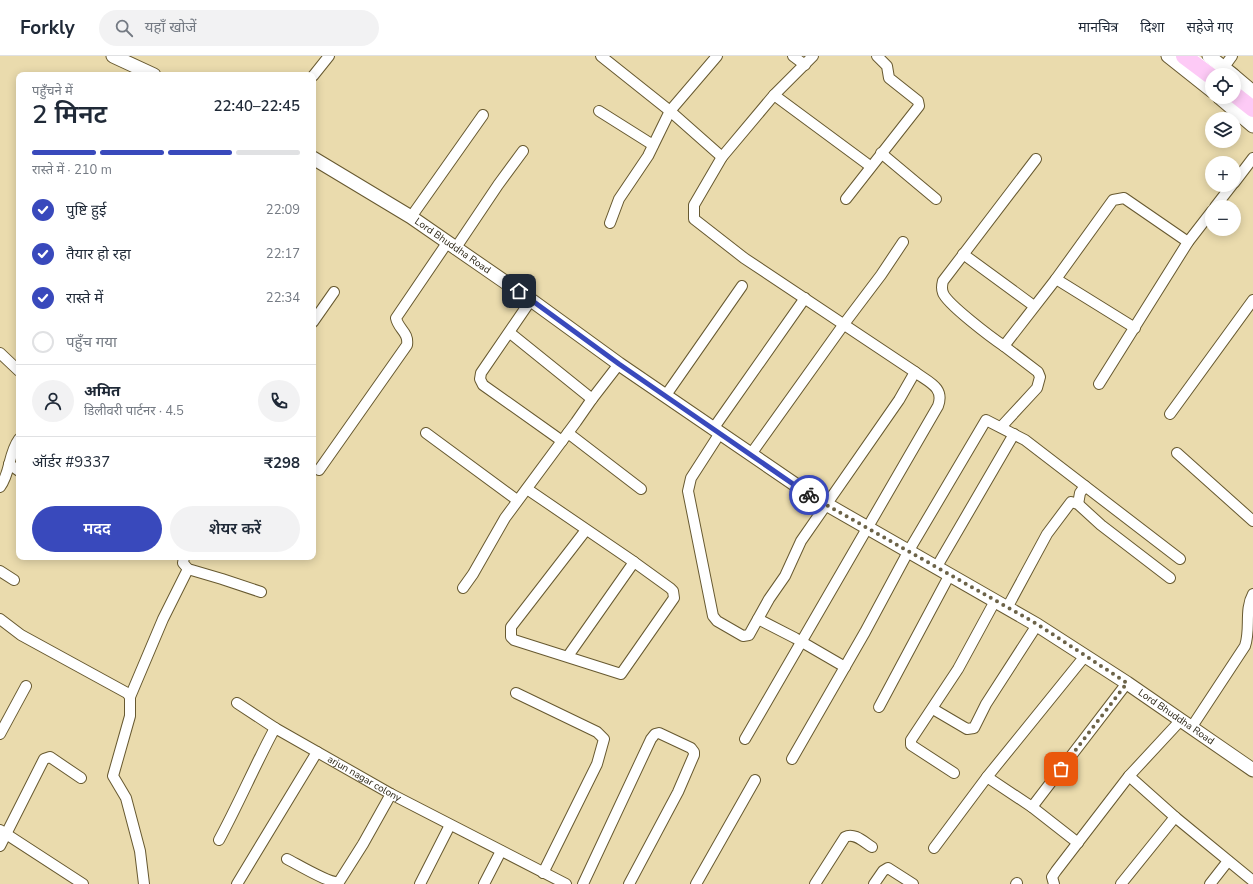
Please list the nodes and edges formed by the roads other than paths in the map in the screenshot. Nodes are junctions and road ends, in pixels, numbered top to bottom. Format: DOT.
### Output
graph roads {
  1 [pos="113,56"];
  2 [pos="328,56"];
  3 [pos="601,56"];
  4 [pos="793,56"];
  5 [pos="813,56"];
  6 [pos="877,56"];
  7 [pos="1168,56"];
  8 [pos="1184,56"];
  9 [pos="1209,56"];
  10 [pos="1232,56"];
  11 [pos="711,58"];
  12 [pos="805,65"];
  13 [pos="1212,68"];
  14 [pos="1220,68"];
  15 [pos="1228,68"];
  16 [pos="148,72"];
  17 [pos="316,72"];
  18 [pos="1241,84"];
  19 [pos="1205,85"];
  20 [pos="1253,92"];
  21 [pos="774,95"];
  22 [pos="1241,100"];
  23 [pos="1227,104"];
  24 [pos="1253,109"];
  25 [pos="599,111"];
  26 [pos="670,111"];
  27 [pos="483,115"];
  28 [pos="1253,126"];
  29 [pos="653,145"];
  30 [pos="523,151"];
  31 [pos="881,153"];
  32 [pos="722,157"];
  33 [pos="1253,158"];
  34 [pos="1036,159"];
  35 [pos="316,160"];
  36 [pos="870,166"];
  37 [pos="1241,173"];
  38 [pos="1227,192"];
  39 [pos="846,199"];
  40 [pos="936,199"];
  41 [pos="1220,200"];
  42 [pos="411,217"];
  43 [pos="1205,220"];
  44 [pos="610,223"];
  45 [pos="903,242"];
  46 [pos="1188,242"];
  47 [pos="451,246"];
  48 [pos="963,254"];
  49 [pos="1056,279"];
  50 [pos="742,286"];
  51 [pos="334,292"];
  52 [pos="805,298"];
  53 [pos="532,300"];
  54 [pos="1253,300"];
  55 [pos="1034,306"];
  56 [pos="316,318"];
  57 [pos="844,324"];
  58 [pos="1135,328"];
  59 [pos="510,333"];
  60 [pos="1004,346"];
  61 [pos="0,355"];
  62 [pos="619,364"];
  63 [pos="16,368"];
  64 [pos="915,372"];
  65 [pos="1100,384"];
  66 [pos="666,395"];
  67 [pos="592,399"];
  68 [pos="1170,414"];
  69 [pos="1001,427"];
  70 [pos="717,431"];
  71 [pos="426,433"];
  72 [pos="1014,434"];
  73 [pos="565,437"];
  74 [pos="16,444"];
  75 [pos="1177,453"];
  76 [pos="751,454"];
  77 [pos="9,464"];
  78 [pos="16,470"];
  79 [pos="319,470"];
  80 [pos="1085,486"];
  81 [pos="0,487"];
  82 [pos="527,488"];
  83 [pos="641,489"];
  84 [pos="517,500"];
  85 [pos="826,504"];
  86 [pos="1078,504"];
  87 [pos="1253,521"];
  88 [pos="867,528"];
  89 [pos="586,530"];
  90 [pos="908,552"];
  91 [pos="1180,559"];
  92 [pos="184,560"];
  93 [pos="634,562"];
  94 [pos="936,568"];
  95 [pos="188,569"];
  96 [pos="0,571"];
  97 [pos="949,576"];
  98 [pos="1170,578"];
  99 [pos="14,580"];
  100 [pos="463,588"];
  101 [pos="261,592"];
  102 [pos="1253,594"];
  103 [pos="995,601"];
  104 [pos="1007,608"];
  105 [pos="0,619"];
  106 [pos="758,619"];
  107 [pos="1037,624"];
  108 [pos="802,642"];
  109 [pos="568,656"];
  110 [pos="1085,656"];
  111 [pos="845,667"];
  112 [pos="1127,683"];
  113 [pos="26,686"];
  114 [pos="516,693"];
  115 [pos="130,697"];
  116 [pos="237,702"];
  117 [pos="879,707"];
  118 [pos="934,709"];
  119 [pos="1180,721"];
  120 [pos="275,728"];
  121 [pos="1192,728"];
  122 [pos="0,734"];
  123 [pos="745,739"];
  124 [pos="317,752"];
  125 [pos="792,759"];
  126 [pos="1253,770"];
  127 [pos="954,773"];
  128 [pos="1129,776"];
  129 [pos="81,778"];
  130 [pos="987,778"];
  131 [pos="755,780"];
  132 [pos="391,794"];
  133 [pos="1032,807"];
  134 [pos="1175,817"];
  135 [pos="450,825"];
  136 [pos="3,833"];
  137 [pos="219,840"];
  138 [pos="1078,843"];
  139 [pos="0,846"];
  140 [pos="872,847"];
  141 [pos="934,848"];
  142 [pos="501,851"];
  143 [pos="287,859"];
  144 [pos="1228,861"];
  145 [pos="543,873"];
  146 [pos="1253,881"];
  147 [pos="83,884"];
  148 [pos="144,884"];
  149 [pos="237,884"];
  150 [pos="420,884"];
  151 [pos="484,884"];
  152 [pos="566,884"];
  153 [pos="583,884"];
  154 [pos="629,884"];
  155 [pos="696,884"];
  156 [pos="815,884"];
  157 [pos="874,884"];
  158 [pos="913,884"];
  159 [pos="1054,884"];
  160 [pos="1121,884"];
  161 [pos="1210,884"];
  1 -- 16 [label="street"];
  2 -- 17 [label="street"];
  3 -- 26 [label="street"];
  4 -- 12 [label="street"];
  5 -- 12 [label="street"];
  6 -- 31 [label="street"];
  7 -- 19 [label="street"];
  8 -- 13 [label="main road"];
  9 -- 14 [label="street"];
  10 -- 15 [label="street"];
  11 -- 26 [label="street"];
  12 -- 21 [label="street"];
  18 -- 20 [label="street"];
  21 -- 32 [label="street"];
  21 -- 36 [label="street"];
  22 -- 24 [label="main road"];
  23 -- 28 [label="street"];
  25 -- 29 [label="street"];
  26 -- 29 [label="street"];
  26 -- 32 [label="street"];
  27 -- 42 [label="street"];
  29 -- 44 [label="street"];
  30 -- 47 [label="street"];
  31 -- 36 [label="street"];
  31 -- 40 [label="street"];
  32 -- 52 [label="street"];
  33 -- 37 [label="street"];
  34 -- 48 [label="street"];
  35 -- 42 [label="street, Lord Bhuddha Road"];
  36 -- 39 [label="street"];
  38 -- 41 [label="street"];
  42 -- 47 [label="street, Lord Bhuddha Road"];
  43 -- 46 [label="street"];
  45 -- 57 [label="street"];
  46 -- 49 [label="street"];
  46 -- 58 [label="street"];
  47 -- 53 [label="street, Lord Bhuddha Road"];
  47 -- 79 [label="street"];
  48 -- 55 [label="street"];
  48 -- 60 [label="street"];
  49 -- 55 [label="street"];
  49 -- 58 [label="street"];
  50 -- 66 [label="street"];
  51 -- 56 [label="street"];
  52 -- 57 [label="street"];
  52 -- 70 [label="street"];
  53 -- 59 [label="street"];
  53 -- 62 [label="street, Lord Bhuddha Road"];
  54 -- 68 [label="street"];
  55 -- 60 [label="street"];
  57 -- 64 [label="street"];
  57 -- 76 [label="street"];
  58 -- 65 [label="street"];
  59 -- 67 [label="street"];
  59 -- 73 [label="street"];
  60 -- 69 [label="street"];
  61 -- 63 [label="street"];
  62 -- 66 [label="street, Lord Bhuddha Road"];
  62 -- 67 [label="street"];
  64 -- 85 [label="street"];
  64 -- 88 [label="street"];
  66 -- 70 [label="street, Lord Bhuddha Road"];
  67 -- 73 [label="street"];
  69 -- 72 [label="street"];
  69 -- 90 [label="street"];
  70 -- 76 [label="street, Lord Bhuddha Road"];
  70 -- 106 [label="street"];
  71 -- 84 [label="street"];
  72 -- 80 [label="street"];
  72 -- 94 [label="street"];
  73 -- 82 [label="street"];
  73 -- 83 [label="street"];
  74 -- 77 [label="street"];
  75 -- 87 [label="street"];
  76 -- 85 [label="street, Lord Bhuddha Road"];
  77 -- 78 [label="street"];
  77 -- 81 [label="street"];
  80 -- 86 [label="street"];
  80 -- 91 [label="street"];
  82 -- 84 [label="street"];
  82 -- 89 [label="street"];
  84 -- 100 [label="street"];
  85 -- 88 [label="street, Lord Bhuddha Road"];
  85 -- 106 [label="street"];
  86 -- 98 [label="street"];
  86 -- 104 [label="street"];
  88 -- 90 [label="street, Lord Bhuddha Road"];
  88 -- 108 [label="street"];
  89 -- 93 [label="street"];
  89 -- 109 [label="street"];
  90 -- 94 [label="street, Lord Bhuddha Road"];
  90 -- 111 [label="street"];
  92 -- 95 [label="street"];
  93 -- 109 [label="street"];
  93 -- 109 [label="street"];
  94 -- 97 [label="street, Lord Bhuddha Road"];
  95 -- 101 [label="street"];
  95 -- 115 [label="street"];
  96 -- 99 [label="street"];
  97 -- 103 [label="street, Lord Bhuddha Road"];
  97 -- 117 [label="street"];
  102 -- 121 [label="street"];
  103 -- 104 [label="street, Lord Bhuddha Road"];
  103 -- 118 [label="street"];
  104 -- 107 [label="street, Lord Bhuddha Road"];
  105 -- 115 [label="street"];
  106 -- 108 [label="street"];
  107 -- 110 [label="street, Lord Bhuddha Road"];
  107 -- 118 [label="street"];
  108 -- 111 [label="street"];
  108 -- 123 [label="street"];
  110 -- 112 [label="street, Lord Bhuddha Road"];
  110 -- 130 [label="street"];
  111 -- 125 [label="street"];
  112 -- 119 [label="street, Lord Bhuddha Road"];
  112 -- 133 [label="street"];
  113 -- 122 [label="street"];
  114 -- 145 [label="street"];
  115 -- 148 [label="street"];
  116 -- 120 [label="street, arjun nagar colony"];
  118 -- 127 [label="street"];
  119 -- 121 [label="street, Lord Bhuddha Road"];
  119 -- 128 [label="street"];
  120 -- 124 [label="street, arjun nagar colony"];
  120 -- 137 [label="street"];
  121 -- 126 [label="street, Lord Bhuddha Road"];
  124 -- 132 [label="street, arjun nagar colony"];
  124 -- 149 [label="street"];
  128 -- 134 [label="street"];
  128 -- 138 [label="street"];
  129 -- 136 [label="street"];
  130 -- 133 [label="street"];
  130 -- 141 [label="street"];
  131 -- 155 [label="street"];
  132 -- 135 [label="street, arjun nagar colony"];
  132 -- 143 [label="street"];
  133 -- 138 [label="street"];
  134 -- 144 [label="street"];
  134 -- 160 [label="street"];
  135 -- 142 [label="street, arjun nagar colony"];
  135 -- 150 [label="street"];
  136 -- 139 [label="street"];
  136 -- 147 [label="street"];
  138 -- 159 [label="street"];
  140 -- 156 [label="street"];
  142 -- 145 [label="street, arjun nagar colony"];
  142 -- 151 [label="street"];
  144 -- 146 [label="street"];
  144 -- 161 [label="street"];
  145 -- 152 [label="street, arjun nagar colony"];
  153 -- 154 [label="street"];
  157 -- 158 [label="street"];
}
